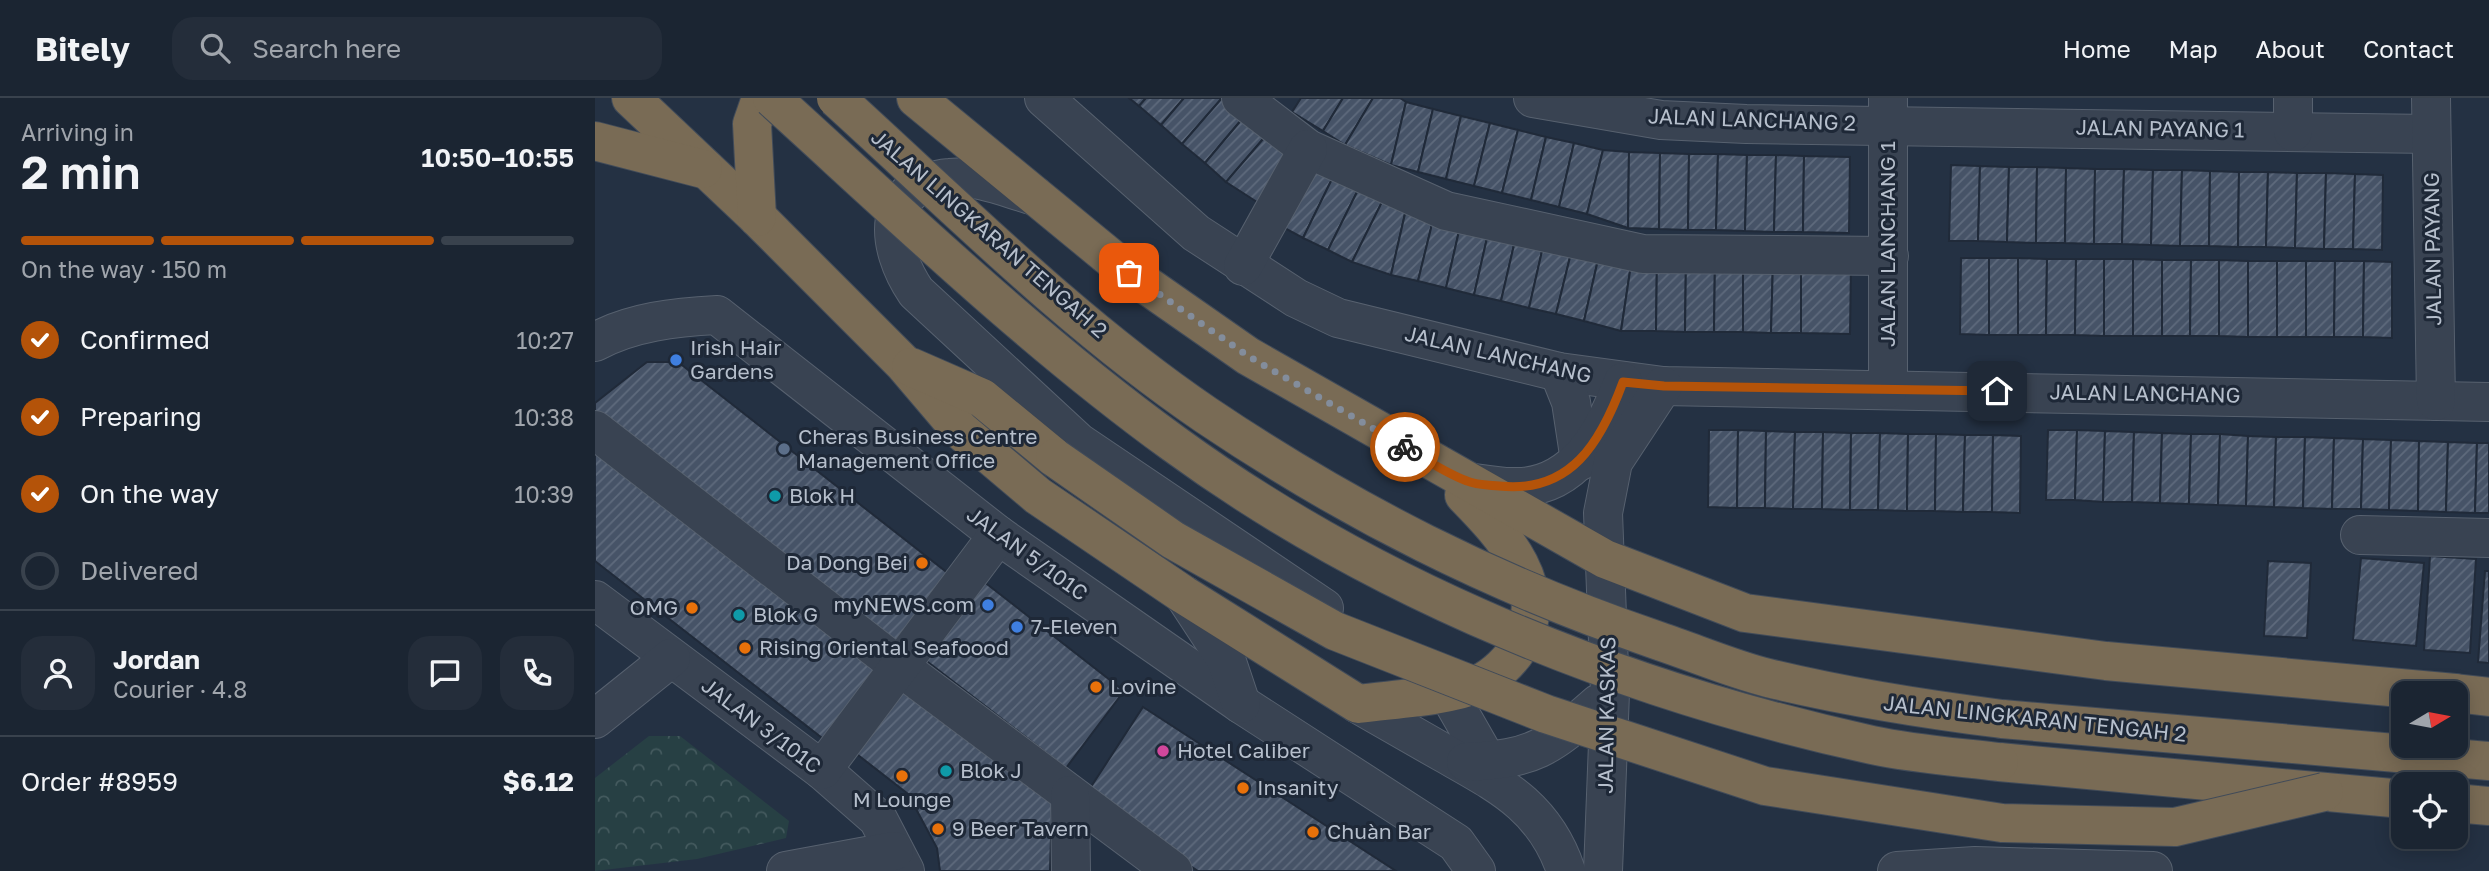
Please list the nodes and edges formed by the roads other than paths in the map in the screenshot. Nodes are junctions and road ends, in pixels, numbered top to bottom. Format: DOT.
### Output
graph roads {
  1 [pos="631,98"];
  2 [pos="761,98"];
  3 [pos="772,98"];
  4 [pos="836,98"];
  5 [pos="1044,98"];
  6 [pos="1241,98"];
  7 [pos="1538,99"];
  8 [pos="919,103"];
  9 [pos="1889,111"];
  10 [pos="2014,112"];
  11 [pos="2152,113"];
  12 [pos="2293,115"];
  13 [pos="2431,116"];
  14 [pos="595,141"];
  15 [pos="1308,149"];
  16 [pos="705,170"];
  17 [pos="1035,196"];
  18 [pos="757,217"];
  19 [pos="1889,256"];
  20 [pos="1243,266"];
  21 [pos="595,341"];
  22 [pos="903,363"];
  23 [pos="1559,372"];
  24 [pos="1623,382"];
  25 [pos="1664,386"];
  26 [pos="1888,389"];
  27 [pos="2436,401"];
  28 [pos="2489,402"];
  29 [pos="595,430"];
  30 [pos="1580,461"];
  31 [pos="1433,463"];
  32 [pos="1468,482"];
  33 [pos="2360,535"];
  34 [pos="998,536"];
  35 [pos="2489,538"];
  36 [pos="1605,559"];
  37 [pos="1184,595"];
  38 [pos="595,600"];
  39 [pos="671,659"];
  40 [pos="900,667"];
  41 [pos="2391,687"];
  42 [pos="1447,691"];
  43 [pos="1609,693"];
  44 [pos="2468,695"];
  45 [pos="2489,697"];
  46 [pos="1241,704"];
  47 [pos="1358,704"];
  48 [pos="595,719"];
  49 [pos="2489,761"];
  50 [pos="1482,769"];
  51 [pos="822,770"];
  52 [pos="2324,792"];
  53 [pos="1070,796"];
  54 [pos="2391,798"];
  55 [pos="2468,804"];
  56 [pos="2489,806"];
  57 [pos="1466,857"];
  58 [pos="900,861"];
  59 [pos="1608,862"];
  60 [pos="786,871"];
  61 [pos="1071,871"];
  62 [pos="1173,871"];
  63 [pos="1504,871"];
  64 [pos="1566,871"];
  65 [pos="1897,871"];
  66 [pos="2153,871"];
  1 -- 16 [label="highway"];
  2 -- 18 [label="highway"];
  3 -- 52 [label="highway, JALAN LINGKARAN TENGAH 2, bridge"];
  4 -- 49 [label="highway, JALAN LINGKARAN TENGAH 2, bridge"];
  5 -- 20 [label="street, JALAN LANCHANG"];
  6 -- 15 [label="street"];
  7 -- 9 [label="street, JALAN LANCHANG 2"];
  8 -- 17 [label="highway"];
  9 -- 10 [label="street, JALAN PAYANG 1"];
  9 -- 19 [label="street, JALAN LANCHANG 1"];
  10 -- 11 [label="street, JALAN PAYANG 1"];
  11 -- 12 [label="street, JALAN PAYANG 1"];
  12 -- 13 [label="street, JALAN PAYANG 1"];
  13 -- 27 [label="street, JALAN PAYANG"];
  14 -- 16 [label="highway"];
  15 -- 19 [label="street"];
  15 -- 20 [label="street"];
  16 -- 18 [label="highway"];
  17 -- 31 [label="highway"];
  17 -- 42 [label="street"];
  18 -- 22 [label="highway"];
  19 -- 26 [label="street, JALAN LANCHANG 1"];
  20 -- 23 [label="street, JALAN LANCHANG"];
  21 -- 34 [label="street, JALAN 5/101C"];
  22 -- 37 [label="highway"];
  22 -- 52 [label="highway, bridge"];
  23 -- 24 [label="street, JALAN LANCHANG"];
  23 -- 30 [label="street"];
  24 -- 25 [label="street, JALAN LANCHANG"];
  24 -- 30 [label="street"];
  25 -- 26 [label="street, JALAN LANCHANG"];
  25 -- 36 [label="street, JALAN KASKAS"];
  26 -- 27 [label="street, JALAN LANCHANG"];
  27 -- 28 [label="street, JALAN LANCHANG"];
  29 -- 40 [label="street"];
  30 -- 32 [label="street"];
  31 -- 32 [label="highway"];
  31 -- 42 [label="highway"];
  32 -- 36 [label="highway"];
  33 -- 35 [label="street"];
  34 -- 40 [label="street"];
  34 -- 46 [label="street, JALAN 5/101C"];
  36 -- 41 [label="highway"];
  36 -- 43 [label="street, JALAN KASKAS"];
  37 -- 46 [label="street"];
  37 -- 47 [label="highway"];
  38 -- 39 [label="street, JALAN 3/101C"];
  39 -- 48 [label="street"];
  39 -- 51 [label="street, JALAN 3/101C"];
  40 -- 51 [label="street"];
  40 -- 53 [label="street"];
  42 -- 47 [label="highway"];
  42 -- 50 [label="street"];
  43 -- 50 [label="street"];
  43 -- 59 [label="street, JALAN KASKAS"];
  44 -- 45 [label="highway"];
  46 -- 57 [label="street, JALAN 5/101C"];
  47 -- 50 [label="street"];
  50 -- 64 [label="street"];
  51 -- 58 [label="street, JALAN 3/101C"];
  52 -- 54 [label="highway, JALAN LINGKARAN TENGAH 2"];
  53 -- 61 [label="street"];
  53 -- 62 [label="street"];
  55 -- 56 [label="highway"];
  57 -- 63 [label="street, JALAN 5/101C"];
  58 -- 60 [label="street"];
  65 -- 66 [label="street"];
}
